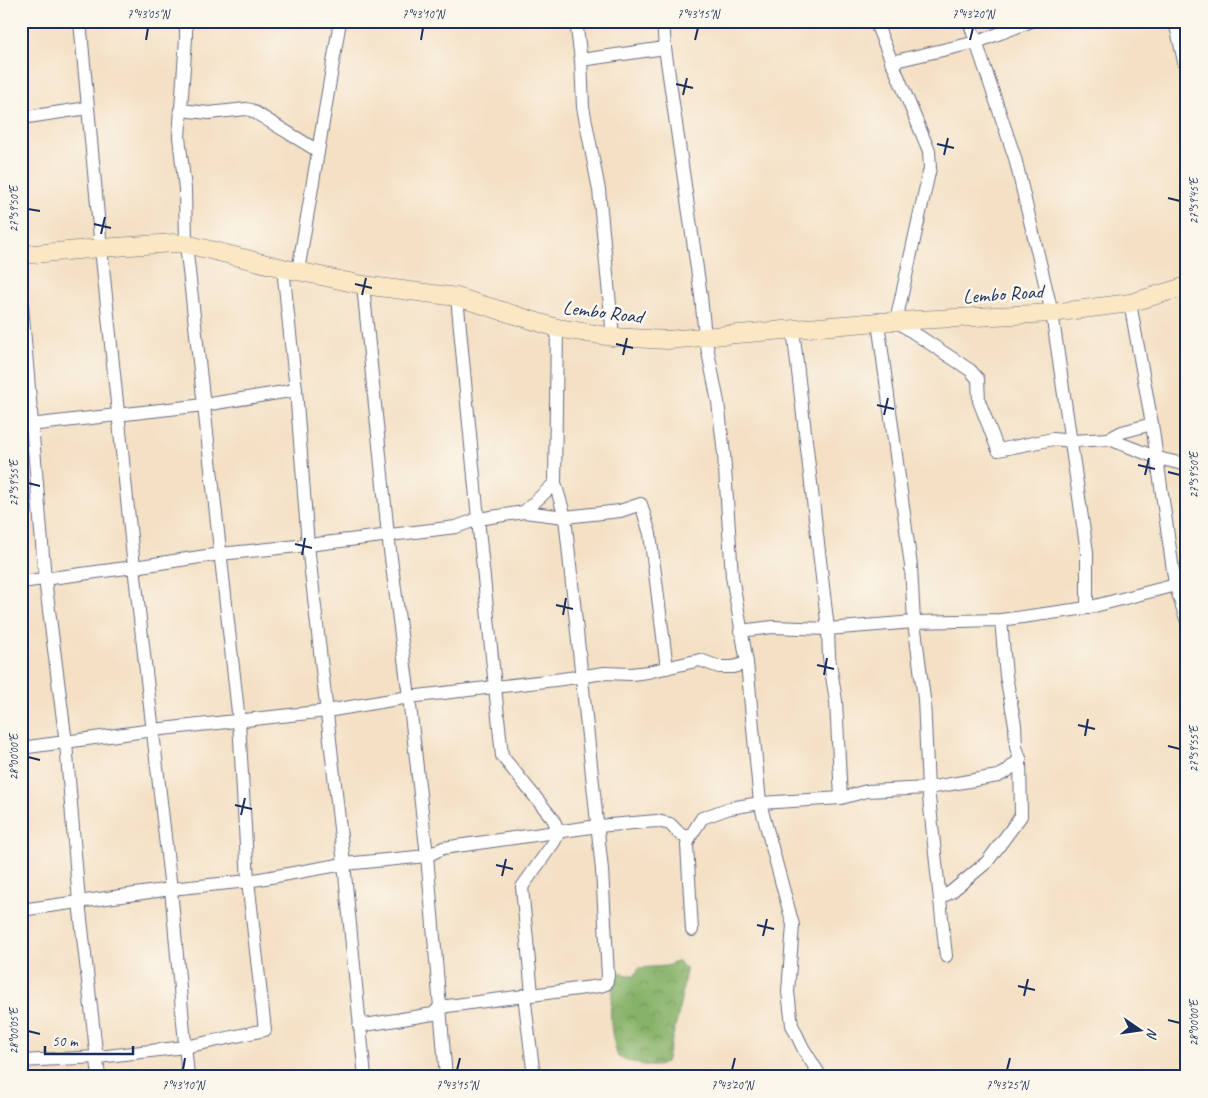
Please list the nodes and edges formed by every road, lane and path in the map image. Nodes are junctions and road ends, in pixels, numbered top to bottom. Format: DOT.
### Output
graph roads {
  1 [pos="80,21"];
  2 [pos="186,21"];
  3 [pos="340,21"];
  4 [pos="576,21"];
  5 [pos="664,21"];
  6 [pos="875,21"];
  7 [pos="969,21"];
  8 [pos="1032,21"];
  9 [pos="1175,21"];
  10 [pos="977,42"];
  11 [pos="665,48"];
  12 [pos="580,60"];
  13 [pos="891,62"];
  14 [pos="1187,76"];
  15 [pos="88,108"];
  16 [pos="180,110"];
  17 [pos="21,118"];
  18 [pos="318,151"];
  19 [pos="186,244"];
  20 [pos="101,248"];
  21 [pos="21,255"];
  22 [pos="290,270"];
  23 [pos="363,285"];
  24 [pos="1187,286"];
  25 [pos="21,293"];
  26 [pos="457,297"];
  27 [pos="1130,303"];
  28 [pos="1052,313"];
  29 [pos="896,321"];
  30 [pos="878,322"];
  31 [pos="558,328"];
  32 [pos="793,329"];
  33 [pos="613,337"];
  34 [pos="704,337"];
  35 [pos="296,390"];
  36 [pos="204,405"];
  37 [pos="118,414"];
  38 [pos="1152,424"];
  39 [pos="27,425"];
  40 [pos="1109,439"];
  41 [pos="1072,441"];
  42 [pos="1158,458"];
  43 [pos="1187,465"];
  44 [pos="555,483"];
  45 [pos="524,512"];
  46 [pos="566,517"];
  47 [pos="478,519"];
  48 [pos="388,535"];
  49 [pos="308,545"];
  50 [pos="220,554"];
  51 [pos="134,567"];
  52 [pos="45,579"];
  53 [pos="21,582"];
  54 [pos="1181,583"];
  55 [pos="1087,608"];
  56 [pos="1001,620"];
  57 [pos="914,622"];
  58 [pos="1187,622"];
  59 [pos="828,629"];
  60 [pos="740,631"];
  61 [pos="747,663"];
  62 [pos="667,668"];
  63 [pos="581,676"];
  64 [pos="495,686"];
  65 [pos="409,697"];
  66 [pos="327,711"];
  67 [pos="239,721"];
  68 [pos="153,730"];
  69 [pos="66,743"];
  70 [pos="21,748"];
  71 [pos="1020,760"];
  72 [pos="928,788"];
  73 [pos="842,798"];
  74 [pos="760,803"];
  75 [pos="598,826"];
  76 [pos="559,832"];
  77 [pos="690,837"];
  78 [pos="427,856"];
  79 [pos="344,864"];
  80 [pos="248,880"];
  81 [pos="171,889"];
  82 [pos="940,898"];
  83 [pos="79,902"];
  84 [pos="21,910"];
  85 [pos="692,930"];
  86 [pos="946,956"];
  87 [pos="528,995"];
  88 [pos="440,1008"];
  89 [pos="359,1026"];
  90 [pos="185,1047"];
  91 [pos="98,1057"];
  92 [pos="21,1060"];
  93 [pos="99,1077"];
  94 [pos="188,1077"];
  95 [pos="365,1077"];
  96 [pos="446,1077"];
  97 [pos="534,1077"];
  98 [pos="821,1077"];
  1 -- 15 [label="street"];
  2 -- 16 [label="street"];
  3 -- 18 [label="street"];
  4 -- 12 [label="street"];
  5 -- 11 [label="street"];
  6 -- 13 [label="street"];
  7 -- 10 [label="street"];
  8 -- 10 [label="street"];
  9 -- 14 [label="street"];
  10 -- 13 [label="street"];
  10 -- 28 [label="street"];
  11 -- 12 [label="street"];
  11 -- 34 [label="street"];
  12 -- 33 [label="street"];
  13 -- 29 [label="street"];
  15 -- 17 [label="street"];
  15 -- 20 [label="street"];
  16 -- 18 [label="street"];
  16 -- 19 [label="street"];
  18 -- 22 [label="street"];
  19 -- 20 [label="street, Lembo Road"];
  19 -- 22 [label="street, Lembo Road"];
  19 -- 36 [label="street"];
  20 -- 21 [label="street, Lembo Road"];
  20 -- 37 [label="street"];
  22 -- 23 [label="street, Lembo Road"];
  22 -- 35 [label="street"];
  23 -- 26 [label="street, Lembo Road"];
  23 -- 48 [label="street"];
  24 -- 27 [label="street, Lembo Road"];
  25 -- 39 [label="street"];
  26 -- 31 [label="street, Lembo Road"];
  26 -- 47 [label="street"];
  27 -- 28 [label="street, Lembo Road"];
  27 -- 38 [label="street"];
  28 -- 29 [label="street, Lembo Road"];
  28 -- 41 [label="street"];
  29 -- 30 [label="street, Lembo Road"];
  29 -- 41 [label="street"];
  30 -- 32 [label="street, Lembo Road"];
  30 -- 57 [label="street"];
  31 -- 33 [label="street, Lembo Road"];
  31 -- 44 [label="street"];
  32 -- 34 [label="street, Lembo Road"];
  32 -- 59 [label="street"];
  33 -- 34 [label="street, Lembo Road"];
  34 -- 60 [label="street"];
  35 -- 36 [label="street"];
  35 -- 49 [label="street"];
  36 -- 37 [label="street"];
  36 -- 50 [label="street"];
  37 -- 39 [label="street"];
  37 -- 51 [label="street"];
  38 -- 40 [label="street"];
  38 -- 42 [label="street"];
  39 -- 52 [label="street"];
  40 -- 41 [label="street"];
  40 -- 42 [label="street"];
  41 -- 55 [label="street"];
  42 -- 43 [label="street"];
  42 -- 54 [label="street"];
  44 -- 45 [label="street"];
  44 -- 46 [label="street"];
  45 -- 46 [label="street"];
  45 -- 47 [label="street"];
  46 -- 62 [label="street"];
  46 -- 63 [label="street"];
  47 -- 48 [label="street"];
  47 -- 64 [label="street"];
  48 -- 49 [label="street"];
  48 -- 65 [label="street"];
  49 -- 50 [label="street"];
  49 -- 66 [label="street"];
  50 -- 51 [label="street"];
  50 -- 67 [label="street"];
  51 -- 52 [label="street"];
  51 -- 68 [label="street"];
  52 -- 53 [label="street"];
  52 -- 69 [label="street"];
  54 -- 55 [label="street"];
  54 -- 58 [label="street"];
  55 -- 56 [label="street"];
  56 -- 57 [label="street"];
  56 -- 71 [label="street"];
  57 -- 59 [label="street"];
  57 -- 72 [label="street"];
  59 -- 60 [label="street"];
  59 -- 73 [label="street"];
  60 -- 61 [label="street"];
  61 -- 62 [label="street"];
  61 -- 74 [label="street"];
  62 -- 63 [label="street"];
  63 -- 64 [label="street"];
  63 -- 75 [label="street"];
  64 -- 65 [label="street"];
  64 -- 76 [label="street"];
  65 -- 66 [label="street"];
  65 -- 78 [label="street"];
  66 -- 67 [label="street"];
  66 -- 79 [label="street"];
  67 -- 68 [label="street"];
  67 -- 80 [label="street"];
  68 -- 69 [label="street"];
  68 -- 81 [label="street"];
  69 -- 70 [label="street"];
  69 -- 83 [label="street"];
  71 -- 72 [label="street"];
  71 -- 82 [label="street"];
  72 -- 73 [label="street"];
  72 -- 82 [label="street"];
  73 -- 74 [label="street"];
  74 -- 77 [label="street"];
  74 -- 98 [label="street"];
  75 -- 76 [label="street"];
  75 -- 77 [label="street"];
  75 -- 87 [label="street"];
  76 -- 78 [label="street"];
  76 -- 87 [label="street"];
  77 -- 85 [label="street"];
  78 -- 79 [label="street"];
  78 -- 88 [label="street"];
  79 -- 80 [label="street"];
  79 -- 89 [label="street"];
  80 -- 81 [label="street"];
  80 -- 90 [label="street"];
  81 -- 83 [label="street"];
  81 -- 90 [label="street"];
  82 -- 86 [label="street"];
  83 -- 84 [label="street"];
  83 -- 91 [label="street"];
  87 -- 88 [label="street"];
  87 -- 97 [label="street"];
  88 -- 89 [label="street"];
  88 -- 96 [label="street"];
  89 -- 95 [label="street"];
  90 -- 91 [label="street"];
  90 -- 94 [label="street"];
  91 -- 92 [label="street"];
  91 -- 93 [label="street"];
}
